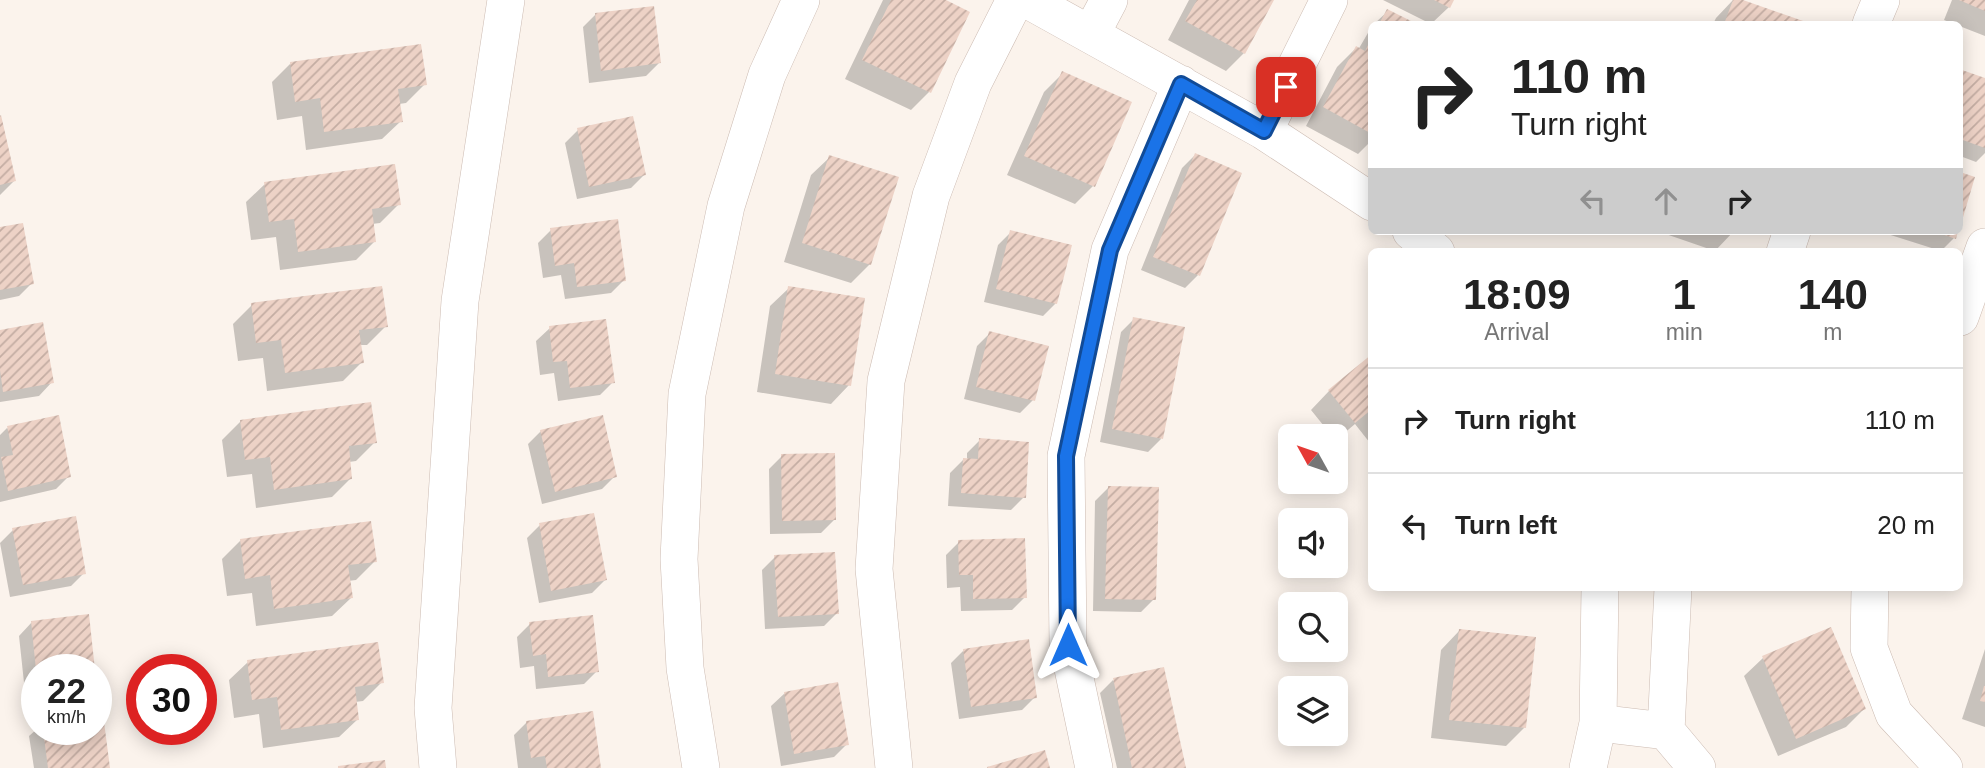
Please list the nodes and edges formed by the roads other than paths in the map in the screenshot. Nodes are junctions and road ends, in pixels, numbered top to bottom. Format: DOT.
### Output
graph roads {
  1 [pos="506,0"];
  2 [pos="802,0"];
  3 [pos="1016,0"];
  4 [pos="1028,0"];
  5 [pos="1110,0"];
  6 [pos="1329,0"];
  7 [pos="1881,0"];
  8 [pos="1872,21"];
  9 [pos="1091,34"];
  10 [pos="1181,84"];
  11 [pos="1264,131"];
  12 [pos="1368,199"];
  13 [pos="1416,235"];
  14 [pos="1985,247"];
  15 [pos="1431,248"];
  16 [pos="1963,309"];
  17 [pos="1600,591"];
  18 [pos="1673,591"];
  19 [pos="1870,591"];
  20 [pos="1598,723"];
  21 [pos="1666,731"];
  22 [pos="438,768"];
  23 [pos="701,768"];
  24 [pos="894,768"];
  25 [pos="1094,768"];
  26 [pos="1588,768"];
  27 [pos="1698,768"];
  28 [pos="1944,768"];
  1 -- 22 [label="street"];
  2 -- 23 [label="street"];
  3 -- 24 [label="street"];
  4 -- 9 [label="street"];
  5 -- 9 [label="street"];
  6 -- 11 [label="street"];
  7 -- 8 [label="street"];
  9 -- 10 [label="street"];
  10 -- 11 [label="street"];
  10 -- 25 [label="street"];
  11 -- 12 [label="street"];
  13 -- 15 [label="street"];
  14 -- 16 [label="street"];
  17 -- 20 [label="street"];
  18 -- 21 [label="street"];
  19 -- 28 [label="street"];
  20 -- 21 [label="street"];
  20 -- 26 [label="street"];
  21 -- 27 [label="street"];
}
